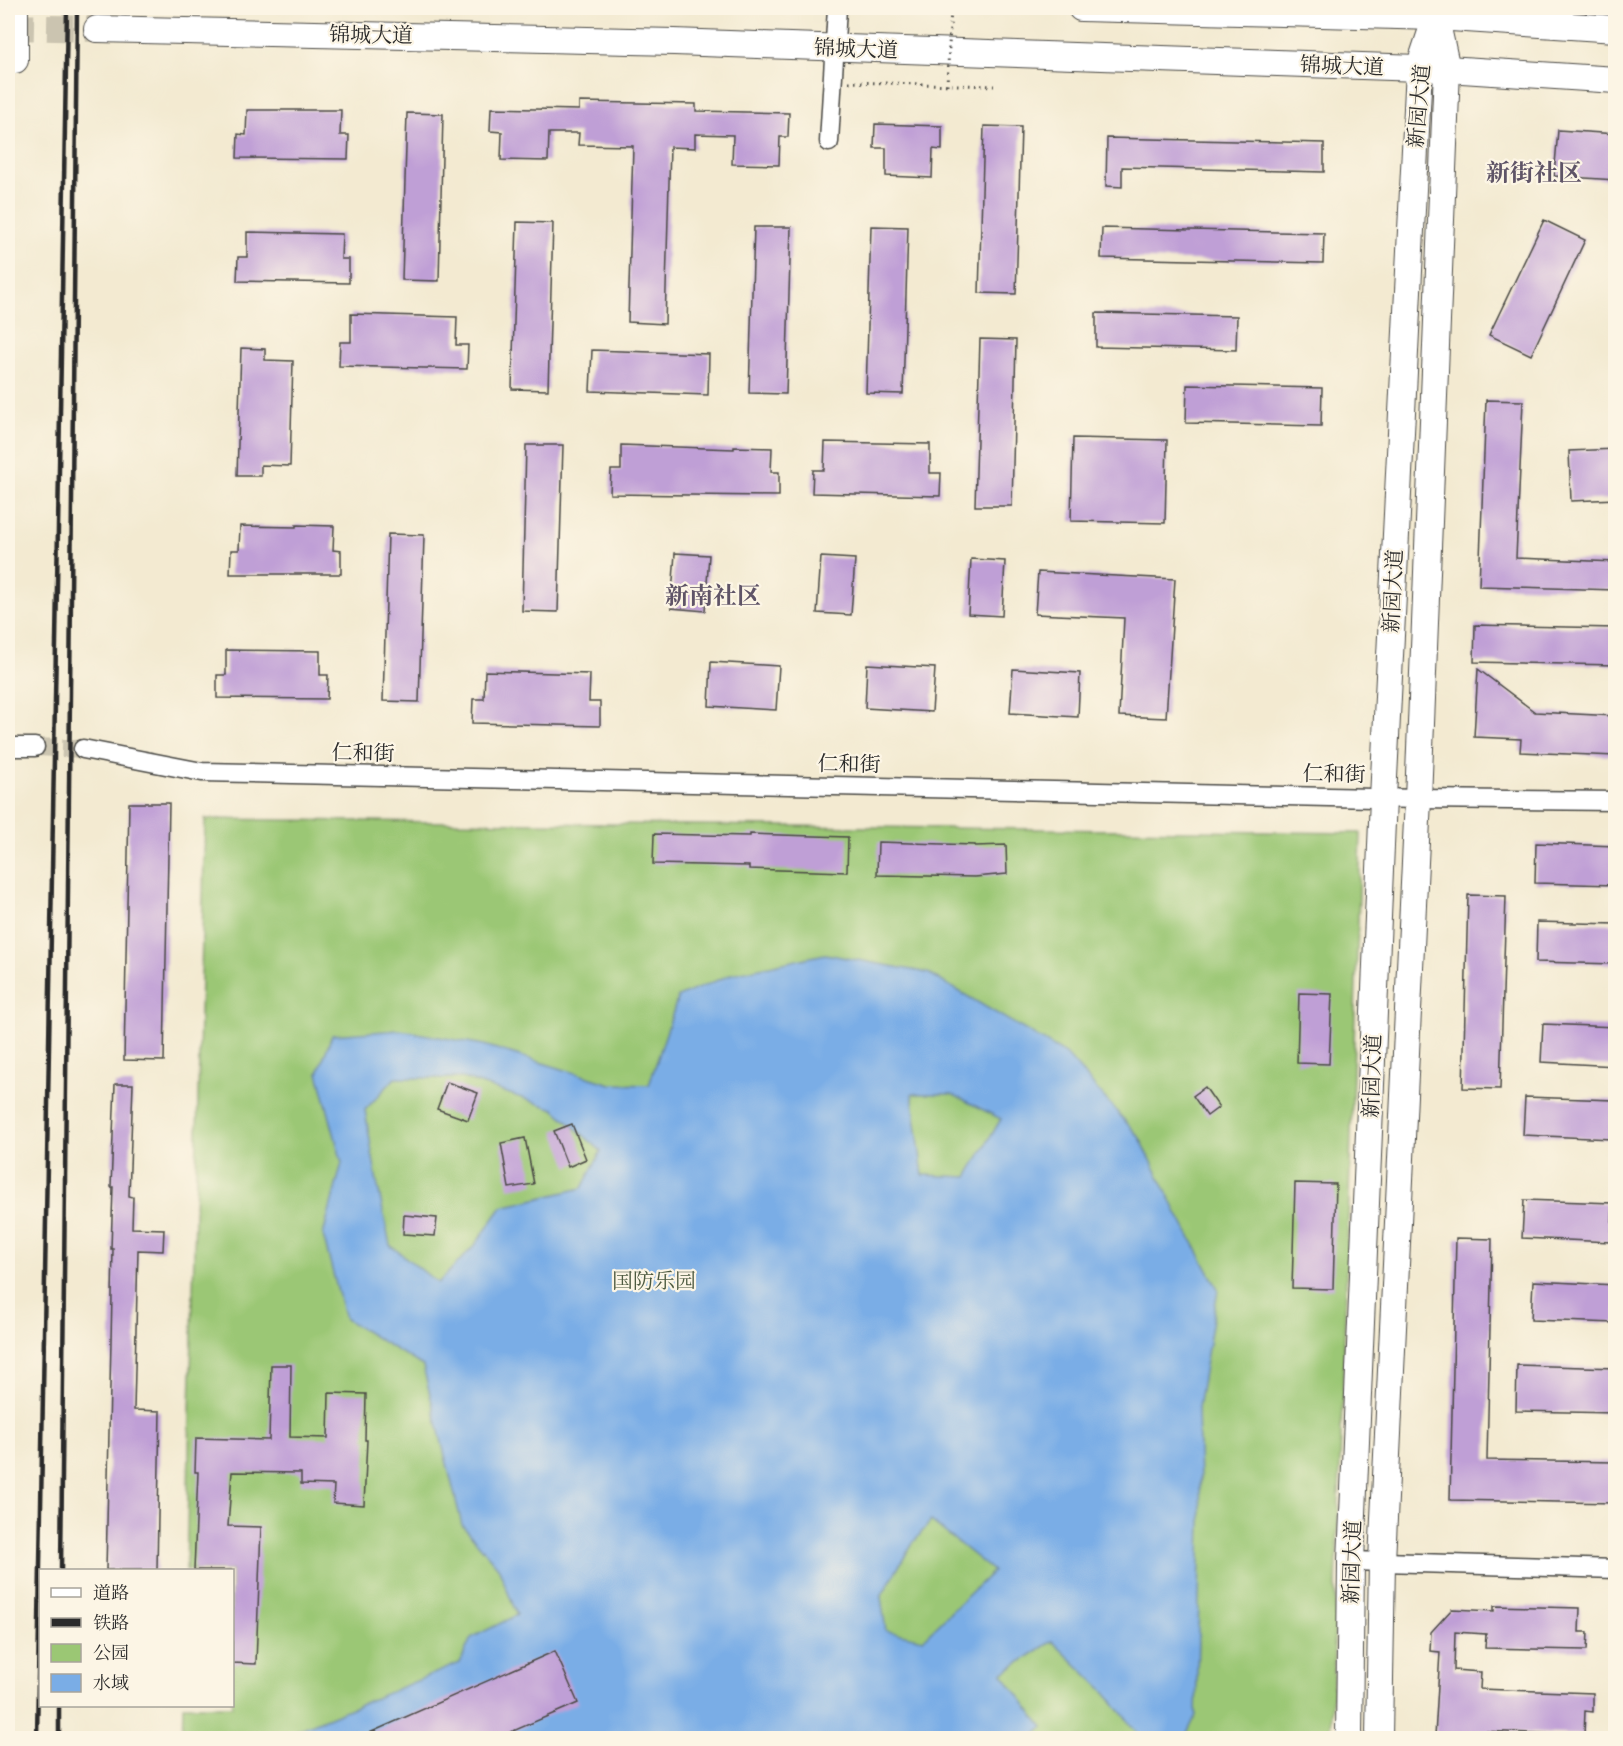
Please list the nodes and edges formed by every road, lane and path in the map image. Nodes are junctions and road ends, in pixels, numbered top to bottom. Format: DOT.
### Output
graph roads {
  1 [pos="15,8"];
  2 [pos="837,8"];
  3 [pos="951,8"];
  4 [pos="1081,8"];
  5 [pos="1436,12"];
  6 [pos="97,29"];
  7 [pos="1616,29"];
  8 [pos="835,48"];
  9 [pos="8,61"];
  10 [pos="1419,68"];
  11 [pos="1447,69"];
  12 [pos="1616,80"];
  13 [pos="833,81"];
  14 [pos="947,85"];
  15 [pos="994,86"];
  16 [pos="830,142"];
  17 [pos="8,747"];
  18 [pos="35,747"];
  19 [pos="83,749"];
  20 [pos="1383,798"];
  21 [pos="1418,799"];
  22 [pos="1616,801"];
  23 [pos="1351,1561"];
  24 [pos="1382,1562"];
  25 [pos="1616,1569"];
  26 [pos="1349,1738"];
  27 [pos="1379,1738"];
  1 -- 9 [label="street"];
  2 -- 8 [label="street"];
  3 -- 14 [label="path, bridge"];
  4 -- 5 [label="street"];
  5 -- 7 [label="street"];
  5 -- 10 [label="street, 新园大道"];
  5 -- 11 [label="street, 新园大道"];
  6 -- 8 [label="street, 锦城大道"];
  8 -- 10 [label="street, 锦城大道"];
  8 -- 13 [label="street"];
  10 -- 11 [label="street, 锦城大道"];
  10 -- 20 [label="street, 新园大道"];
  11 -- 12 [label="street, 锦城大道"];
  11 -- 21 [label="street, 新园大道"];
  13 -- 14 [label="path"];
  13 -- 16 [label="street"];
  14 -- 15 [label="path"];
  17 -- 18 [label="street"];
  19 -- 20 [label="street, 仁和街"];
  20 -- 21 [label="street, 仁和街"];
  20 -- 23 [label="street, 新园大道"];
  21 -- 22 [label="street, 仁和街"];
  21 -- 24 [label="street, 新园大道"];
  23 -- 24 [label="street"];
  23 -- 26 [label="street, 新园大道"];
  24 -- 25 [label="street"];
  24 -- 27 [label="street, 新园大道"];
}
